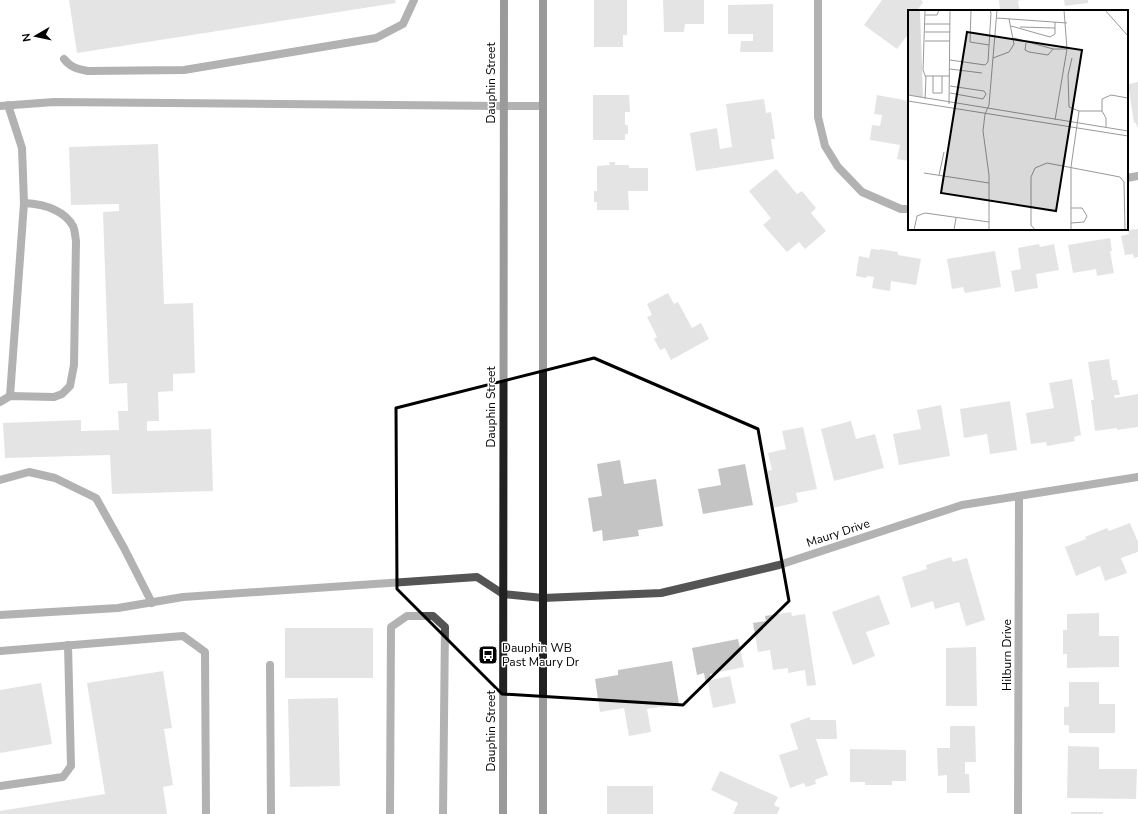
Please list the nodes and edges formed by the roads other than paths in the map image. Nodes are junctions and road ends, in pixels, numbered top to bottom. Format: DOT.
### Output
graph roads {
  1 [pos="414,0"];
  2 [pos="504,0"];
  3 [pos="543,0"];
  4 [pos="818,0"];
  5 [pos="64,59"];
  6 [pos="4,106"];
  7 [pos="503,106"];
  8 [pos="543,106"];
  9 [pos="1138,176"];
  10 [pos="1128,178"];
  11 [pos="24,204"];
  12 [pos="908,209"];
  13 [pos="10,396"];
  14 [pos="0,402"];
  15 [pos="1138,477"];
  16 [pos="0,480"];
  17 [pos="1019,496"];
  18 [pos="503,594"];
  19 [pos="543,598"];
  20 [pos="152,603"];
  21 [pos="0,615"];
  22 [pos="68,645"];
  23 [pos="0,650"];
  24 [pos="270,665"];
  25 [pos="0,786"];
  26 [pos="206,814"];
  27 [pos="271,814"];
  28 [pos="390,814"];
  29 [pos="443,814"];
  30 [pos="502,814"];
  31 [pos="543,814"];
  32 [pos="1018,814"];
  1 -- 5 [label="street"];
  2 -- 7 [label="main road, Dauphin Street"];
  3 -- 8 [label="main road"];
  4 -- 12 [label="street"];
  6 -- 7 [label="street"];
  6 -- 11 [label="street"];
  7 -- 8 [label="street"];
  7 -- 18 [label="main road, Dauphin Street"];
  8 -- 19 [label="main road"];
  9 -- 10 [label="street"];
  11 -- 13 [label="street"];
  11 -- 13 [label="street"];
  13 -- 14 [label="street"];
  15 -- 17 [label="street, Maury Drive"];
  16 -- 20 [label="street"];
  17 -- 19 [label="street, Maury Drive"];
  17 -- 32 [label="street, Hilburn Drive"];
  18 -- 19 [label="street, Maury Drive"];
  18 -- 20 [label="street"];
  18 -- 30 [label="main road, Dauphin Street"];
  19 -- 31 [label="main road"];
  20 -- 21 [label="street"];
  22 -- 23 [label="street"];
  22 -- 25 [label="street"];
  22 -- 26 [label="street"];
  24 -- 27 [label="street"];
  28 -- 29 [label="street"];
}
